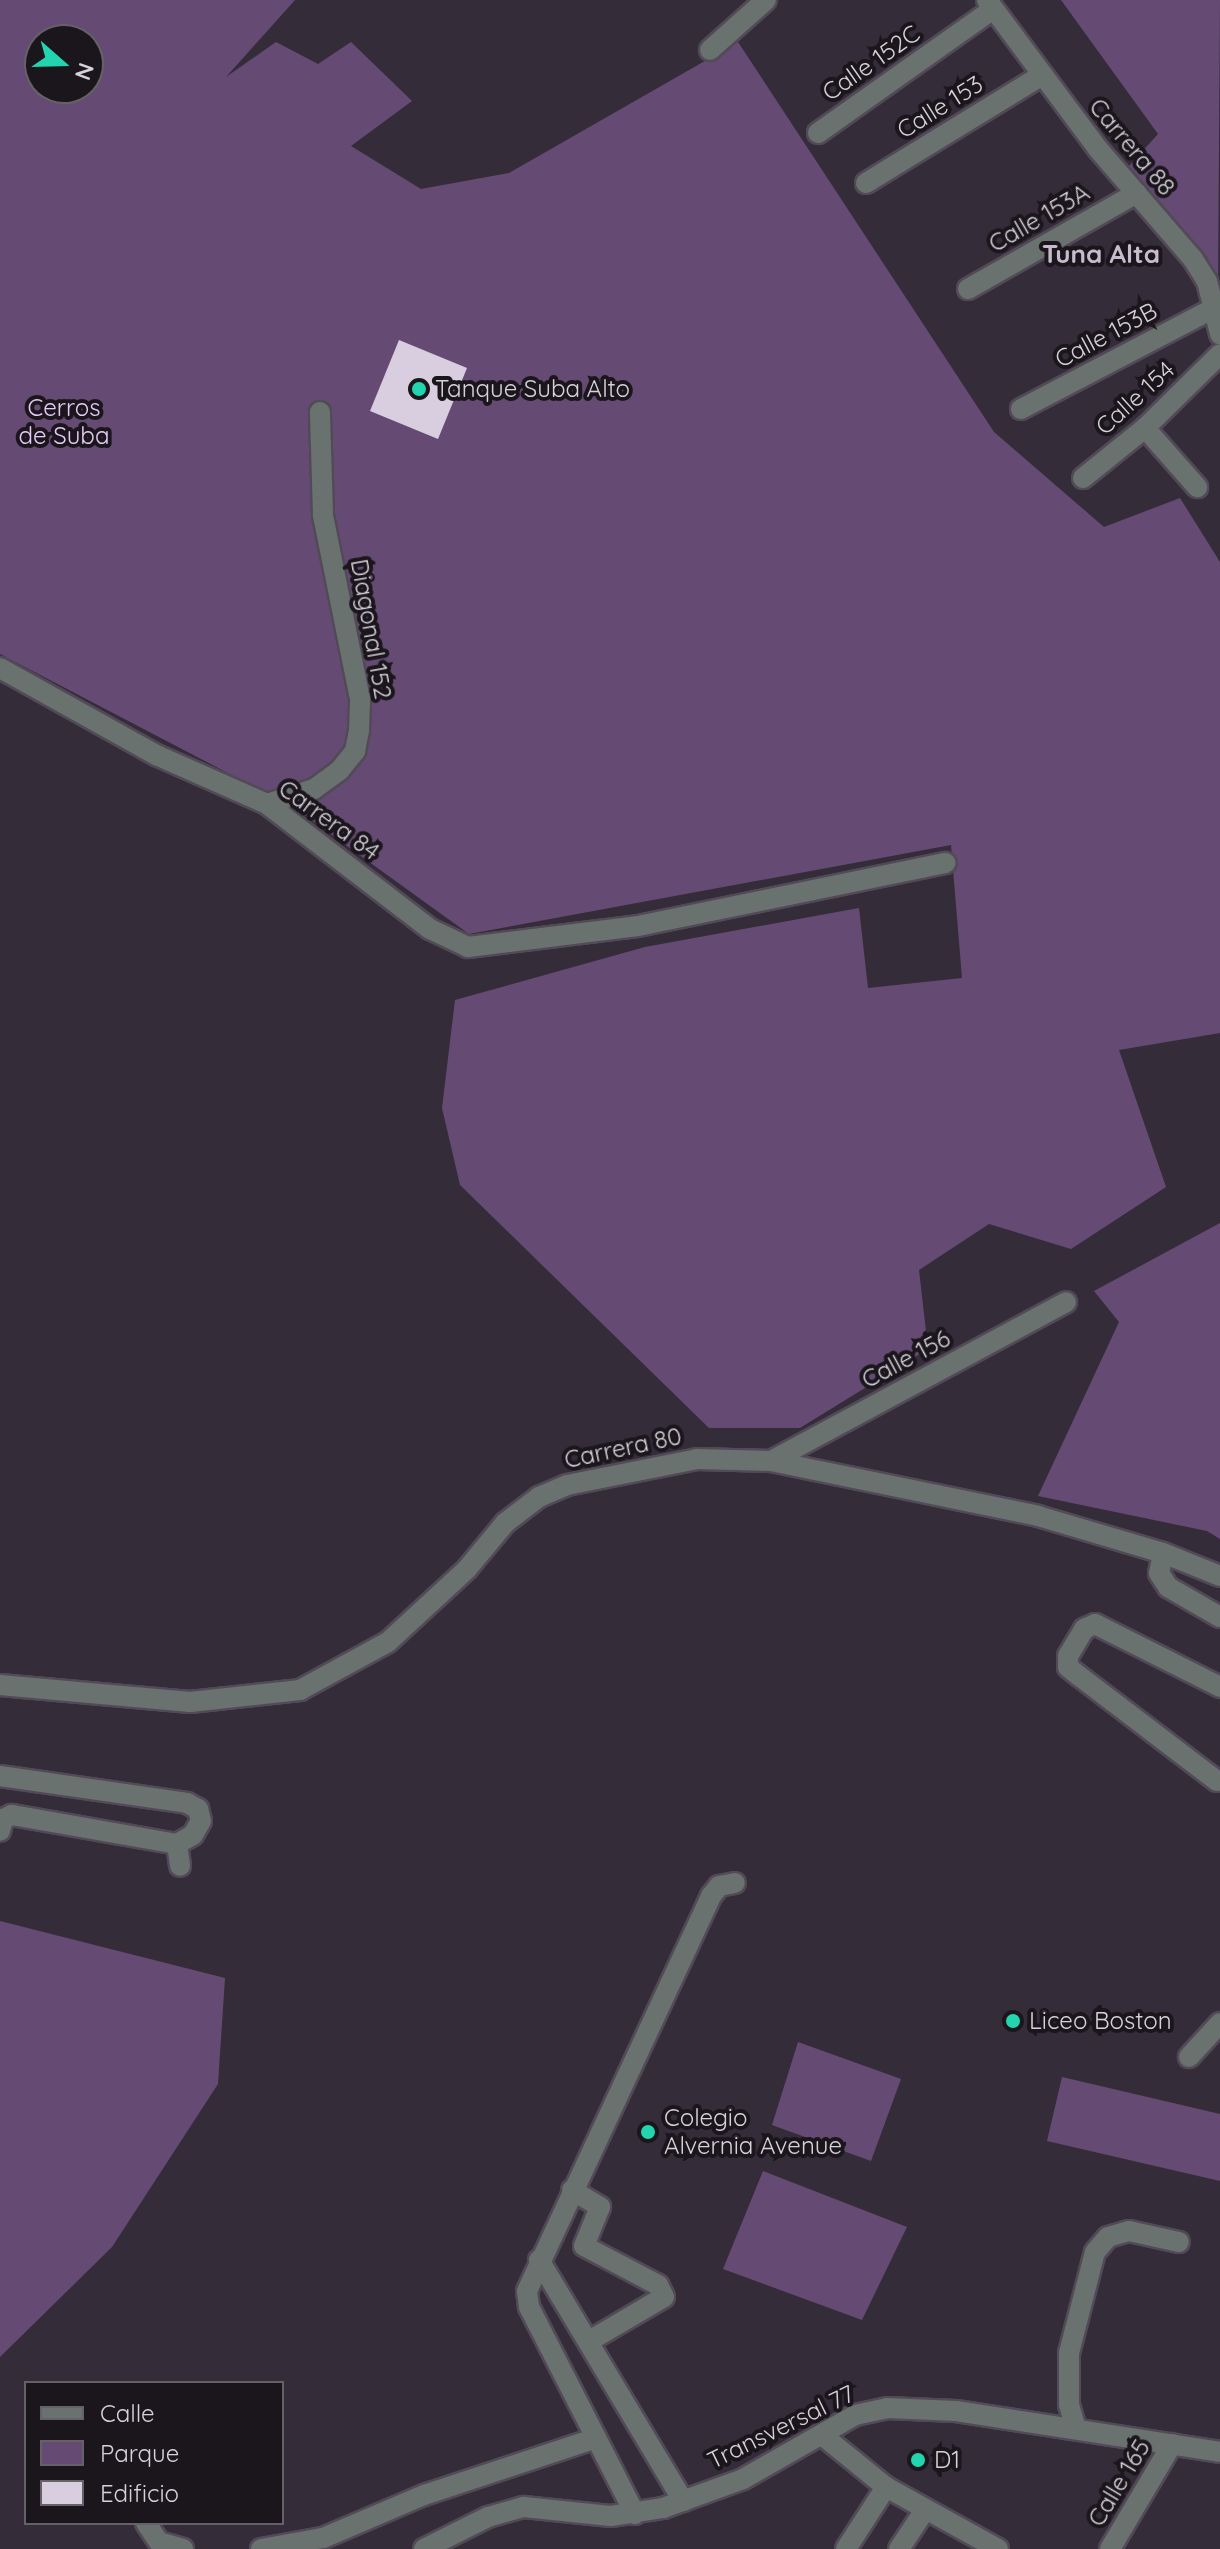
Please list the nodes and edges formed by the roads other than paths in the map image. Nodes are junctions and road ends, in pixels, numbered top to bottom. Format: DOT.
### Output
graph roads {
  1 [pos="766,0"];
  2 [pos="990,5"];
  3 [pos="710,50"];
  4 [pos="1042,75"];
  5 [pos="818,133"];
  6 [pos="866,183"];
  7 [pos="1137,193"];
  8 [pos="968,289"];
  9 [pos="1214,308"];
  10 [pos="1220,334"];
  11 [pos="1220,354"];
  12 [pos="1021,409"];
  13 [pos="320,412"];
  14 [pos="1145,428"];
  15 [pos="1083,478"];
  16 [pos="1197,487"];
  17 [pos="0,668"];
  18 [pos="267,804"];
  19 [pos="946,863"];
  20 [pos="1066,1302"];
  21 [pos="771,1461"];
  22 [pos="1163,1553"];
  23 [pos="1220,1576"];
  24 [pos="1220,1617"];
  25 [pos="0,1685"];
  26 [pos="1220,1687"];
  27 [pos="0,1776"];
  28 [pos="1217,1781"];
  29 [pos="0,1831"];
  30 [pos="177,1844"];
  31 [pos="180,1866"];
  32 [pos="735,1883"];
  33 [pos="1220,2023"];
  34 [pos="1189,2057"];
  35 [pos="572,2190"];
  36 [pos="1179,2242"];
  37 [pos="539,2260"];
  38 [pos="589,2341"];
  39 [pos="1076,2429"];
  40 [pos="822,2435"];
  41 [pos="596,2438"];
  42 [pos="1172,2444"];
  43 [pos="1220,2452"];
  44 [pos="886,2487"];
  45 [pos="683,2501"];
  46 [pos="925,2510"];
  47 [pos="635,2514"];
  48 [pos="147,2525"];
  49 [pos="183,2549"];
  50 [pos="261,2549"];
  51 [pos="424,2549"];
  52 [pos="846,2549"];
  53 [pos="899,2549"];
  54 [pos="998,2549"];
  55 [pos="1110,2549"];
  1 -- 3 [label="street"];
  2 -- 4 [label="street, Carrera 88"];
  2 -- 5 [label="street, Calle 152C"];
  4 -- 6 [label="street, Calle 153"];
  4 -- 7 [label="street, Carrera 88"];
  7 -- 8 [label="street, Calle 153A"];
  7 -- 9 [label="street, Carrera 88"];
  9 -- 10 [label="street, Carrera 88"];
  9 -- 12 [label="street, Calle 153B"];
  11 -- 14 [label="street, Calle 154"];
  13 -- 18 [label="street, Diagonal 152"];
  14 -- 15 [label="street, Calle 154"];
  14 -- 16 [label="street"];
  17 -- 18 [label="street, Carrera 84"];
  18 -- 19 [label="street, Carrera 84"];
  20 -- 21 [label="street, Calle 156"];
  21 -- 22 [label="street, Carrera 80"];
  21 -- 25 [label="street, Carrera 80"];
  22 -- 23 [label="street, Carrera 80"];
  22 -- 24 [label="street"];
  26 -- 28 [label="street"];
  27 -- 30 [label="street"];
  29 -- 30 [label="street"];
  30 -- 31 [label="street"];
  32 -- 35 [label="street"];
  33 -- 34 [label="street"];
  35 -- 37 [label="street"];
  35 -- 38 [label="street"];
  36 -- 39 [label="street"];
  37 -- 38 [label="street"];
  37 -- 41 [label="street"];
  38 -- 45 [label="street"];
  39 -- 40 [label="street, Transversal 77"];
  39 -- 42 [label="street, Transversal 77"];
  40 -- 44 [label="street"];
  40 -- 45 [label="street, Transversal 77"];
  41 -- 47 [label="street"];
  41 -- 50 [label="street"];
  42 -- 43 [label="street, Transversal 77"];
  42 -- 55 [label="street, Calle 165"];
  44 -- 46 [label="street"];
  44 -- 52 [label="street"];
  45 -- 47 [label="street, Transversal 77"];
  46 -- 53 [label="street"];
  46 -- 54 [label="street"];
  47 -- 51 [label="street, Transversal 77"];
  48 -- 49 [label="street"];
}
